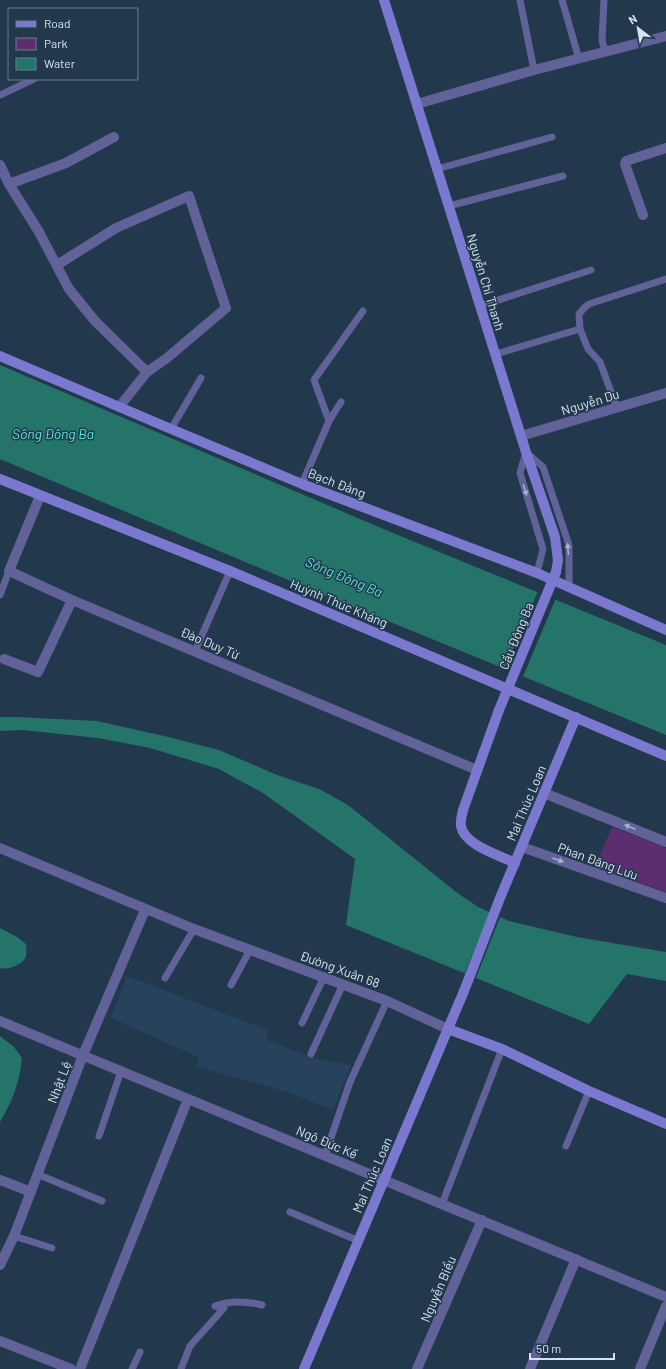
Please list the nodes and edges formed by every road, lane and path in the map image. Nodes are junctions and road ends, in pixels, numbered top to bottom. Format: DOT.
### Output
graph roads {
  1 [pos="384,0"];
  2 [pos="520,0"];
  3 [pos="562,0"];
  4 [pos="604,0"];
  5 [pos="666,36"];
  6 [pos="605,52"];
  7 [pos="579,59"];
  8 [pos="534,70"];
  9 [pos="32,80"];
  10 [pos="0,95"];
  11 [pos="417,104"];
  12 [pos="114,137"];
  13 [pos="552,137"];
  14 [pos="666,148"];
  15 [pos="0,165"];
  16 [pos="437,169"];
  17 [pos="563,176"];
  18 [pos="9,184"];
  19 [pos="449,206"];
  20 [pos="642,215"];
  21 [pos="57,265"];
  22 [pos="591,270"];
  23 [pos="666,279"];
  24 [pos="480,306"];
  25 [pos="363,311"];
  26 [pos="580,329"];
  27 [pos="496,354"];
  28 [pos="0,356"];
  29 [pos="147,372"];
  30 [pos="201,378"];
  31 [pos="666,393"];
  32 [pos="341,402"];
  33 [pos="119,407"];
  34 [pos="617,408"];
  35 [pos="330,420"];
  36 [pos="171,429"];
  37 [pos="521,436"];
  38 [pos="526,452"];
  39 [pos="0,479"];
  40 [pos="302,484"];
  41 [pos="40,496"];
  42 [pos="9,571"];
  43 [pos="230,571"];
  44 [pos="556,572"];
  45 [pos="537,573"];
  46 [pos="569,588"];
  47 [pos="0,595"];
  48 [pos="72,600"];
  49 [pos="666,630"];
  50 [pos="195,651"];
  51 [pos="4,660"];
  52 [pos="576,717"];
  53 [pos="666,756"];
  54 [pos="477,770"];
  55 [pos="544,793"];
  56 [pos="666,842"];
  57 [pos="522,847"];
  58 [pos="0,848"];
  59 [pos="515,863"];
  60 [pos="666,898"];
  61 [pos="145,910"];
  62 [pos="194,929"];
  63 [pos="250,950"];
  64 [pos="324,977"];
  65 [pos="165,978"];
  66 [pos="343,984"];
  67 [pos="231,985"];
  68 [pos="387,1001"];
  69 [pos="0,1021"];
  70 [pos="302,1023"];
  71 [pos="448,1029"];
  72 [pos="502,1050"];
  73 [pos="311,1054"];
  74 [pos="83,1055"];
  75 [pos="121,1071"];
  76 [pos="588,1091"];
  77 [pos="188,1099"];
  78 [pos="666,1124"];
  79 [pos="98,1136"];
  80 [pos="566,1146"];
  81 [pos="325,1155"];
  82 [pos="38,1174"];
  83 [pos="0,1180"];
  84 [pos="384,1180"];
  85 [pos="30,1192"];
  86 [pos="102,1202"];
  87 [pos="442,1204"];
  88 [pos="290,1212"];
  89 [pos="482,1220"];
  90 [pos="14,1236"];
  91 [pos="358,1241"];
  92 [pos="52,1248"];
  93 [pos="576,1259"];
  94 [pos="0,1265"];
  95 [pos="666,1297"];
  96 [pos="262,1306"];
  97 [pos="666,1306"];
  98 [pos="0,1341"];
  99 [pos="140,1352"];
  100 [pos="71,1369"];
  101 [pos="80,1369"];
  102 [pos="132,1369"];
  103 [pos="180,1369"];
  104 [pos="304,1369"];
  105 [pos="417,1369"];
  106 [pos="530,1369"];
  107 [pos="640,1369"];
  1 -- 11 [label="street, Nguyễn Chí Thanh"];
  2 -- 8 [label="lane"];
  3 -- 7 [label="lane"];
  4 -- 6 [label="lane"];
  5 -- 6 [label="street"];
  6 -- 7 [label="street"];
  7 -- 8 [label="street"];
  8 -- 11 [label="street"];
  9 -- 10 [label="lane"];
  11 -- 16 [label="street, Nguyễn Chí Thanh"];
  12 -- 18 [label="street"];
  13 -- 16 [label="lane"];
  14 -- 20 [label="street"];
  15 -- 18 [label="street"];
  16 -- 19 [label="street, Nguyễn Chí Thanh"];
  17 -- 19 [label="lane"];
  18 -- 21 [label="street"];
  19 -- 24 [label="street, Nguyễn Chí Thanh"];
  21 -- 29 [label="street"];
  21 -- 29 [label="street"];
  22 -- 24 [label="lane"];
  23 -- 26 [label="lane"];
  24 -- 27 [label="street, Nguyễn Chí Thanh"];
  25 -- 35 [label="lane"];
  26 -- 27 [label="lane"];
  26 -- 34 [label="lane"];
  27 -- 37 [label="street, Nguyễn Chí Thanh"];
  28 -- 33 [label="street, Bạch Đằng"];
  29 -- 33 [label="street"];
  30 -- 36 [label="lane"];
  31 -- 34 [label="street, Nguyễn Du"];
  32 -- 35 [label="lane"];
  33 -- 36 [label="street, Bạch Đằng"];
  34 -- 37 [label="street, Nguyễn Du"];
  35 -- 40 [label="lane"];
  36 -- 40 [label="street, Bạch Đằng"];
  37 -- 38 [label="street, Nguyễn Chí Thanh"];
  38 -- 44 [label="street, Nguyễn Chí Thanh"];
  38 -- 45 [label="lane, one-way"];
  46 -- 38 [label="lane, one-way"];
  39 -- 41 [label="street, Huỳnh Thúc Kháng"];
  40 -- 45 [label="street, Bạch Đằng"];
  41 -- 42 [label="street"];
  41 -- 43 [label="street, Huỳnh Thúc Kháng"];
  42 -- 47 [label="lane"];
  42 -- 48 [label="street, Đào Duy Từ"];
  43 -- 50 [label="lane"];
  43 -- 52 [label="street, Huỳnh Thúc Kháng"];
  44 -- 54 [label="street, Cầu Đông Ba, bridge"];
  45 -- 46 [label="street, Bạch Đằng"];
  46 -- 49 [label="street, Bạch Đằng"];
  48 -- 50 [label="street, Đào Duy Từ"];
  48 -- 51 [label="street"];
  50 -- 54 [label="street, Đào Duy Từ"];
  52 -- 53 [label="street, Huỳnh Thúc Kháng"];
  52 -- 55 [label="street, Mai Thúc Loan"];
  54 -- 59 [label="street"];
  56 -- 55 [label="street, one-way"];
  55 -- 57 [label="street, Mai Thúc Loan"];
  57 -- 59 [label="street, Mai Thúc Loan"];
  57 -- 60 [label="street, Phan Đăng Lưu, one-way"];
  58 -- 61 [label="street, Đường Xuân 68"];
  59 -- 71 [label="street, Mai Thúc Loan"];
  61 -- 62 [label="street, Đường Xuân 68"];
  61 -- 74 [label="street, Nhật Lệ"];
  62 -- 63 [label="street, Đường Xuân 68"];
  62 -- 65 [label="lane"];
  63 -- 64 [label="street, Đường Xuân 68"];
  63 -- 67 [label="lane"];
  64 -- 66 [label="street, Đường Xuân 68"];
  64 -- 70 [label="lane"];
  66 -- 68 [label="street, Đường Xuân 68"];
  66 -- 73 [label="lane"];
  68 -- 71 [label="street, Đường Xuân 68"];
  68 -- 81 [label="lane"];
  69 -- 74 [label="street, Ngô Đức Kế"];
  71 -- 72 [label="street, Đường Xuân 68"];
  71 -- 84 [label="street, Mai Thúc Loan"];
  72 -- 76 [label="street, Đường Xuân 68"];
  72 -- 87 [label="lane"];
  74 -- 75 [label="street, Ngô Đức Kế"];
  74 -- 82 [label="street, Nhật Lệ"];
  75 -- 77 [label="street, Ngô Đức Kế"];
  75 -- 79 [label="lane"];
  76 -- 78 [label="street, Đường Xuân 68"];
  76 -- 80 [label="lane"];
  77 -- 81 [label="street, Ngô Đức Kế"];
  77 -- 101 [label="street"];
  81 -- 84 [label="street, Ngô Đức Kế"];
  82 -- 85 [label="street, Nhật Lệ"];
  82 -- 86 [label="lane"];
  83 -- 85 [label="street"];
  84 -- 87 [label="street, Ngô Đức Kế"];
  84 -- 91 [label="street, Mai Thúc Loan"];
  85 -- 90 [label="street, Nhật Lệ"];
  87 -- 89 [label="street, Ngô Đức Kế"];
  88 -- 91 [label="lane"];
  89 -- 93 [label="street, Ngô Đức Kế"];
  89 -- 105 [label="street, Nguyễn Biểu"];
  90 -- 92 [label="lane"];
  90 -- 94 [label="street, Nhật Lệ"];
  91 -- 104 [label="street, Mai Thúc Loan"];
  93 -- 95 [label="street, Ngô Đức Kế"];
  93 -- 106 [label="street"];
  96 -- 103 [label="lane"];
  97 -- 107 [label="street"];
  98 -- 100 [label="street"];
  99 -- 102 [label="lane"];
}
